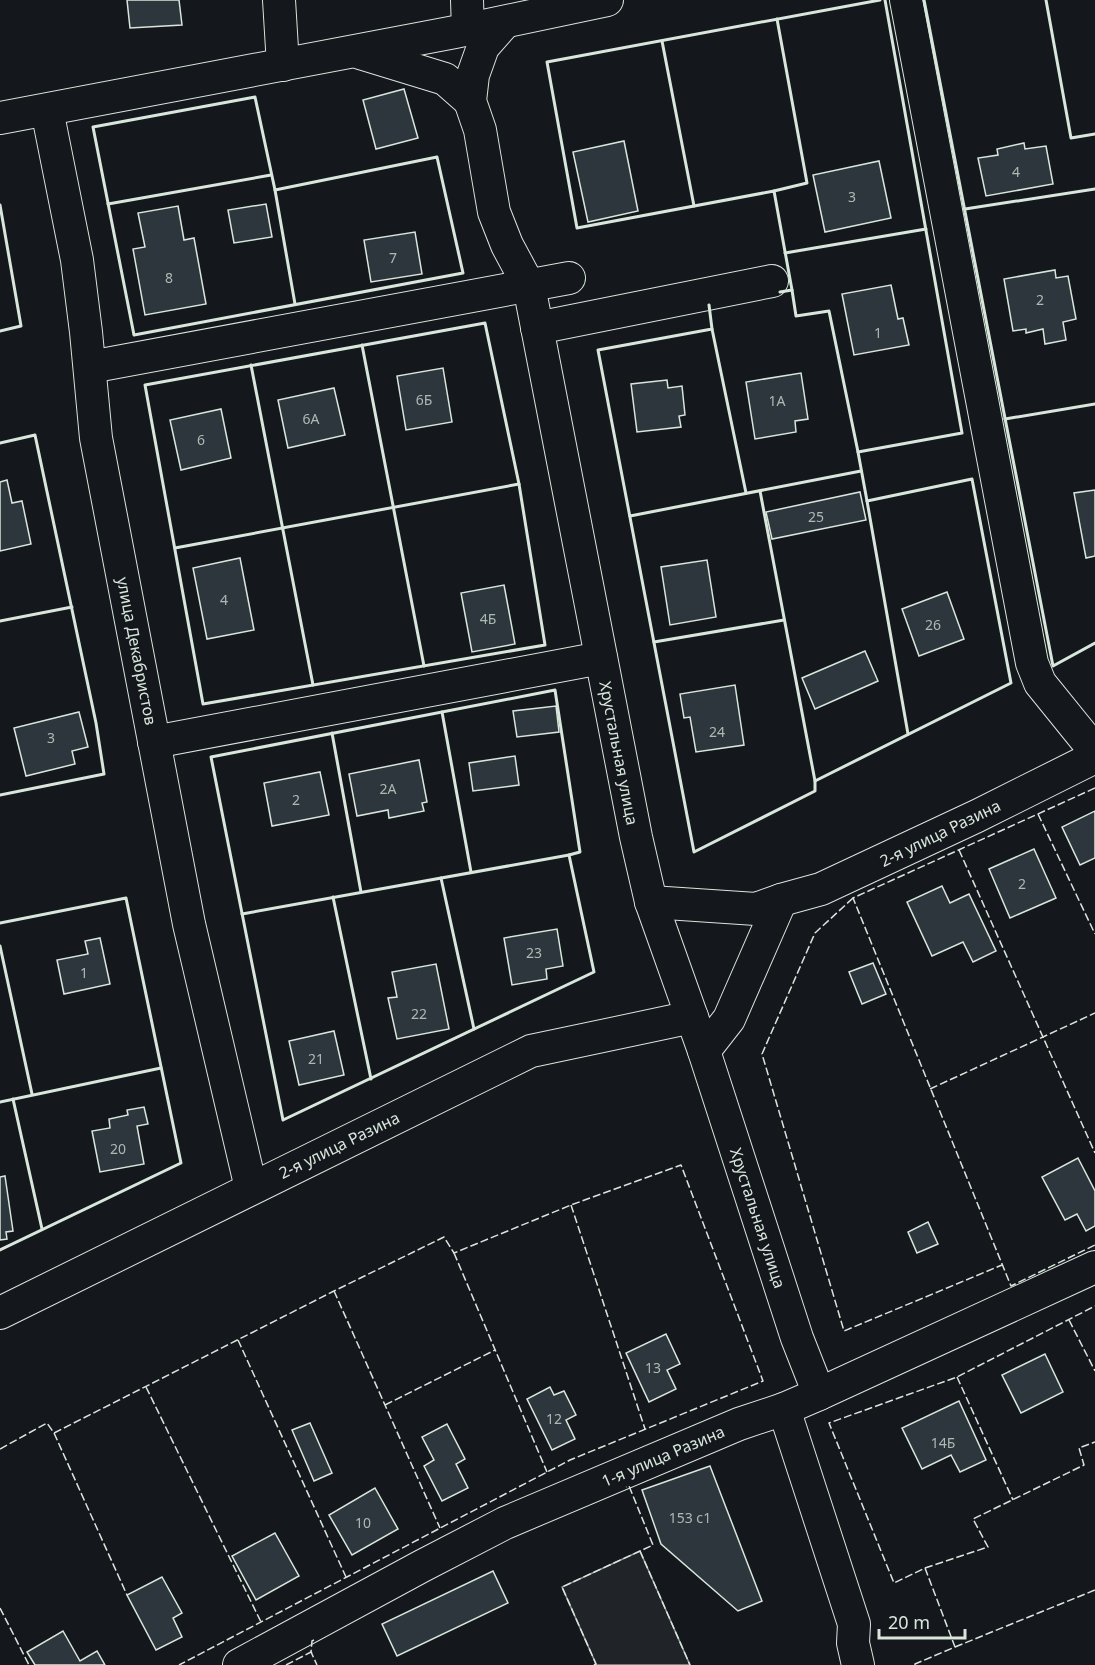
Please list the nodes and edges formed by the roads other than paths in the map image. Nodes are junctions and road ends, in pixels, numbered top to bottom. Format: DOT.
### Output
graph roads {
  1 [pos="279,0"];
  2 [pos="608,0"];
  3 [pos="906,0"];
  4 [pos="467,15"];
  5 [pos="505,22"];
  6 [pos="355,52"];
  7 [pos="283,65"];
  8 [pos="470,101"];
  9 [pos="47,110"];
  10 [pos="0,118"];
  11 [pos="569,278"];
  12 [pos="772,281"];
  13 [pos="530,286"];
  14 [pos="537,328"];
  15 [pos="90,367"];
  16 [pos="601,658"];
  17 [pos="154,742"];
  18 [pos="1095,751"];
  19 [pos="1095,757"];
  20 [pos="781,900"];
  21 [pos="651,902"];
  22 [pos="692,1017"];
  23 [pos="704,1051"];
  24 [pos="251,1188"];
  25 [pos="1095,1267"];
  26 [pos="0,1313"];
  27 [pos="819,1394"];
  28 [pos="784,1409"];
  29 [pos="239,1665"];
  30 [pos="858,1665"];
  1 -- 7 [label="street"];
  2 -- 5 [label="street"];
  3 -- 18 [label="street"];
  4 -- 5 [label="street"];
  4 -- 6 [label="street"];
  5 -- 8 [label="street"];
  6 -- 7 [label="street"];
  6 -- 8 [label="street"];
  7 -- 9 [label="street"];
  8 -- 13 [label="street, Хрустальная улица"];
  9 -- 10 [label="street"];
  9 -- 15 [label="street, улица Декабристов"];
  11 -- 13 [label="street"];
  12 -- 14 [label="street"];
  13 -- 14 [label="street, Хрустальная улица"];
  13 -- 15 [label="street"];
  14 -- 16 [label="street, Хрустальная улица"];
  15 -- 17 [label="street, улица Декабристов"];
  16 -- 17 [label="street"];
  16 -- 21 [label="street, Хрустальная улица"];
  17 -- 24 [label="street, улица Декабристов"];
  19 -- 20 [label="street, 2-я улица Разина"];
  20 -- 21 [label="street, 2-я улица Разина"];
  20 -- 23 [label="street"];
  21 -- 22 [label="street, Хрустальная улица"];
  22 -- 23 [label="street, Хрустальная улица"];
  22 -- 24 [label="street, 2-я улица Разина"];
  23 -- 27 [label="street, Хрустальная улица"];
  24 -- 26 [label="street, 2-я улица Разина"];
  25 -- 27 [label="street, 1-я улица Разина"];
  27 -- 28 [label="street, 1-я улица Разина"];
  28 -- 29 [label="street, 1-я улица Разина"];
  28 -- 30 [label="street"];
}
